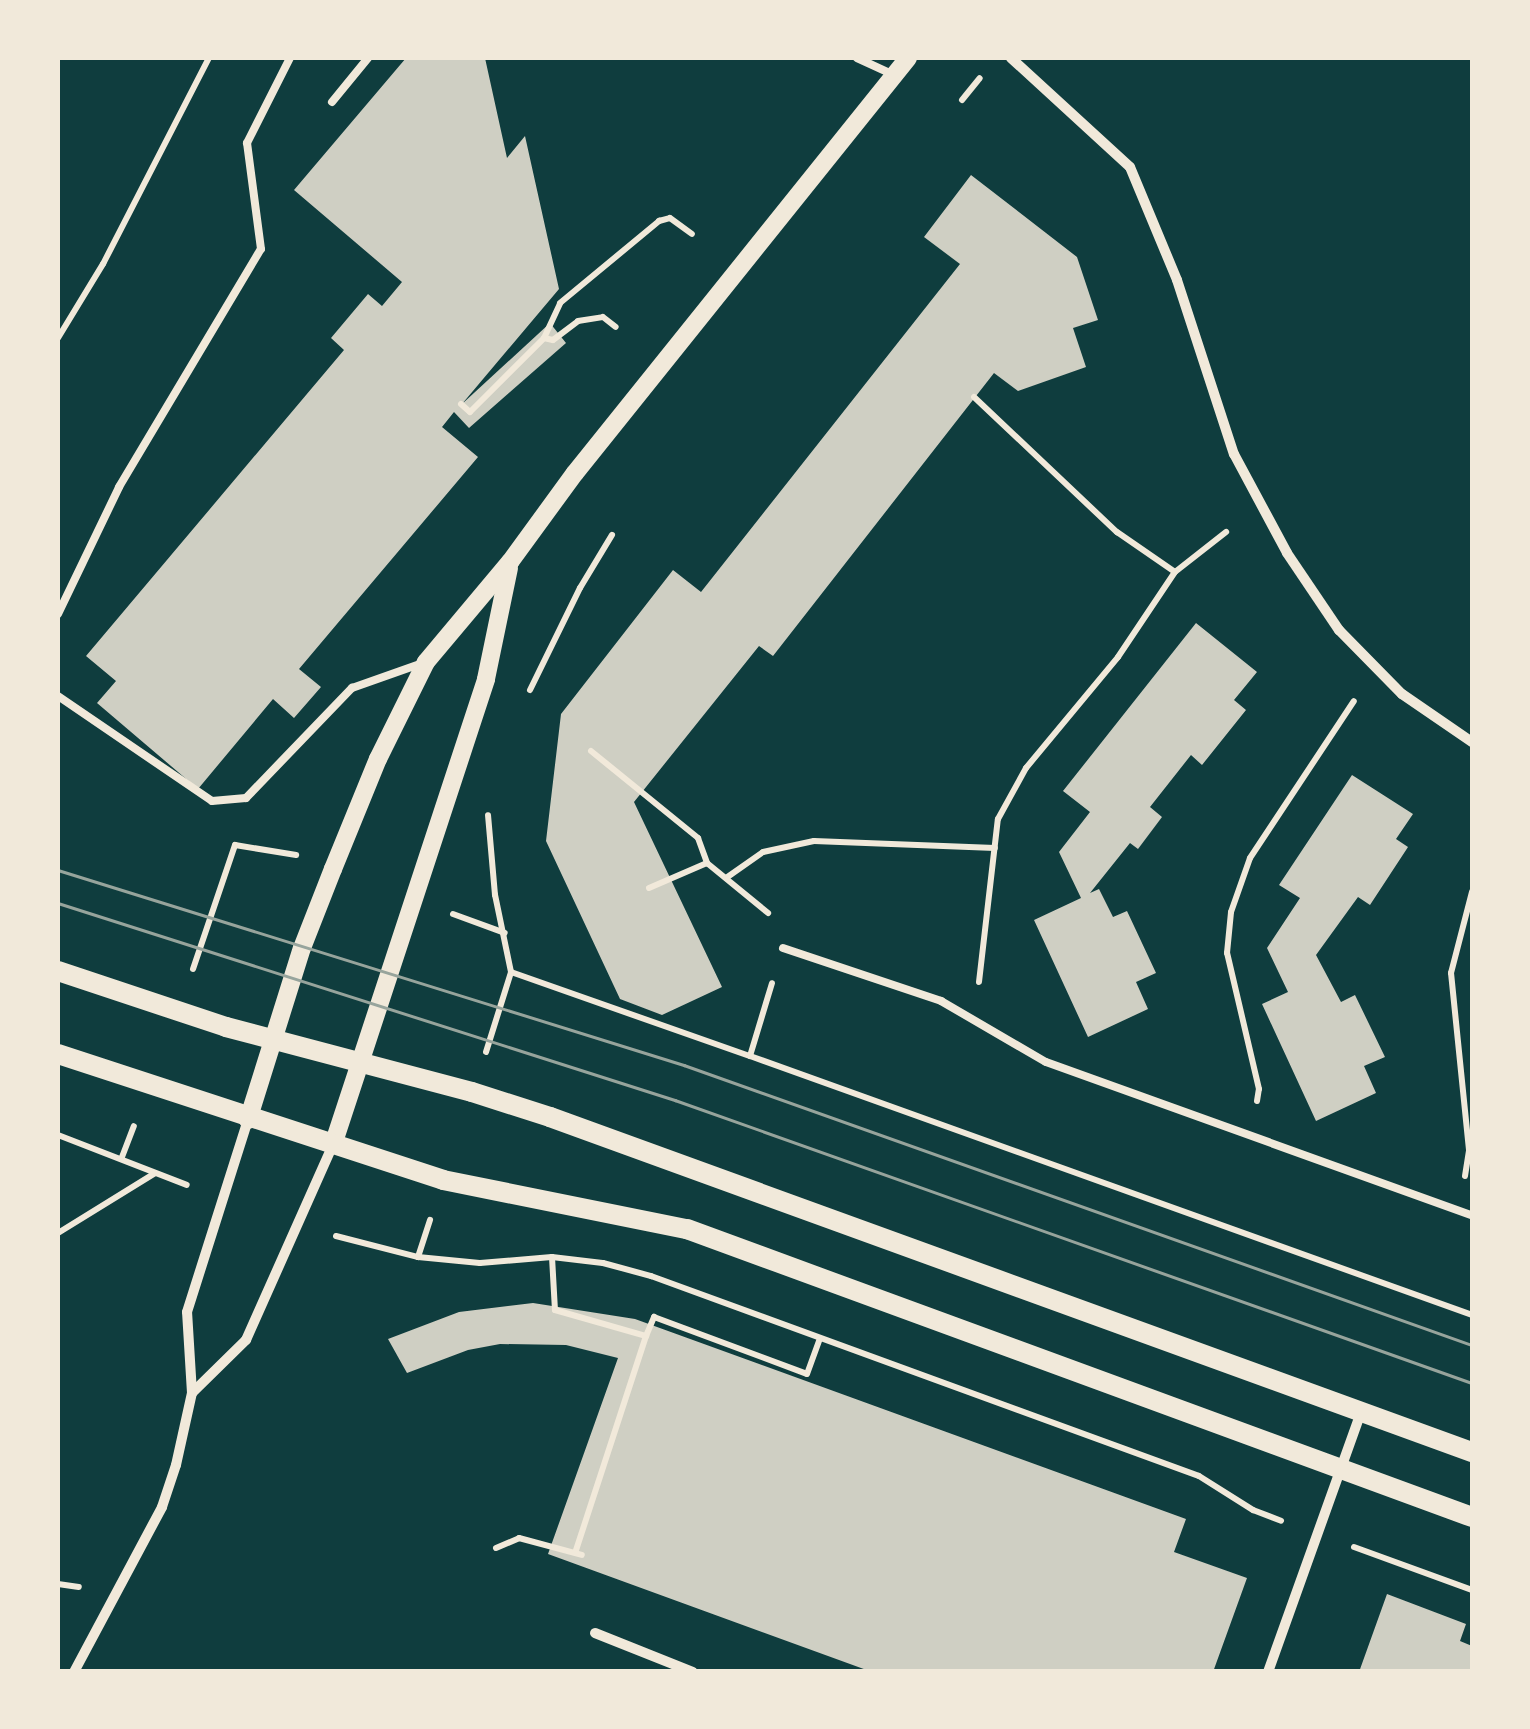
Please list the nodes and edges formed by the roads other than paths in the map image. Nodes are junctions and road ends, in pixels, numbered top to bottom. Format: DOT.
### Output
graph roads {
  1 [pos="290,58"];
  2 [pos="368,58"];
  3 [pos="857,58"];
  4 [pos="908,58"];
  5 [pos="1011,58"];
  6 [pos="894,75"];
  7 [pos="332,102"];
  8 [pos="510,562"];
  9 [pos="58,614"];
  10 [pos="426,662"];
  11 [pos="58,696"];
  12 [pos="1472,742"];
  13 [pos="783,948"];
  14 [pos="58,972"];
  15 [pos="277,1039"];
  16 [pos="58,1054"];
  17 [pos="364,1062"];
  18 [pos="248,1120"];
  19 [pos="332,1146"];
  20 [pos="1472,1215"];
  21 [pos="192,1393"];
  22 [pos="1361,1412"];
  23 [pos="1472,1452"];
  24 [pos="1340,1470"];
  25 [pos="1472,1517"];
  26 [pos="595,1633"];
  27 [pos="74,1672"];
  28 [pos="693,1672"];
  29 [pos="1268,1672"];
  1 -- 9 [label="lane"];
  2 -- 7 [label="lane"];
  3 -- 6 [label="lane"];
  4 -- 6 [label="street"];
  5 -- 12 [label="street"];
  6 -- 8 [label="street"];
  8 -- 10 [label="street"];
  8 -- 17 [label="street"];
  10 -- 11 [label="lane"];
  10 -- 15 [label="street"];
  13 -- 20 [label="lane"];
  14 -- 15 [label="main road"];
  15 -- 17 [label="main road"];
  15 -- 18 [label="street"];
  16 -- 18 [label="main road"];
  17 -- 19 [label="street"];
  17 -- 22 [label="main road"];
  18 -- 19 [label="main road"];
  18 -- 21 [label="street"];
  19 -- 21 [label="street"];
  19 -- 24 [label="main road"];
  21 -- 27 [label="street"];
  22 -- 23 [label="main road"];
  22 -- 24 [label="street"];
  24 -- 25 [label="main road"];
  24 -- 29 [label="street"];
  26 -- 28 [label="street"];
}
